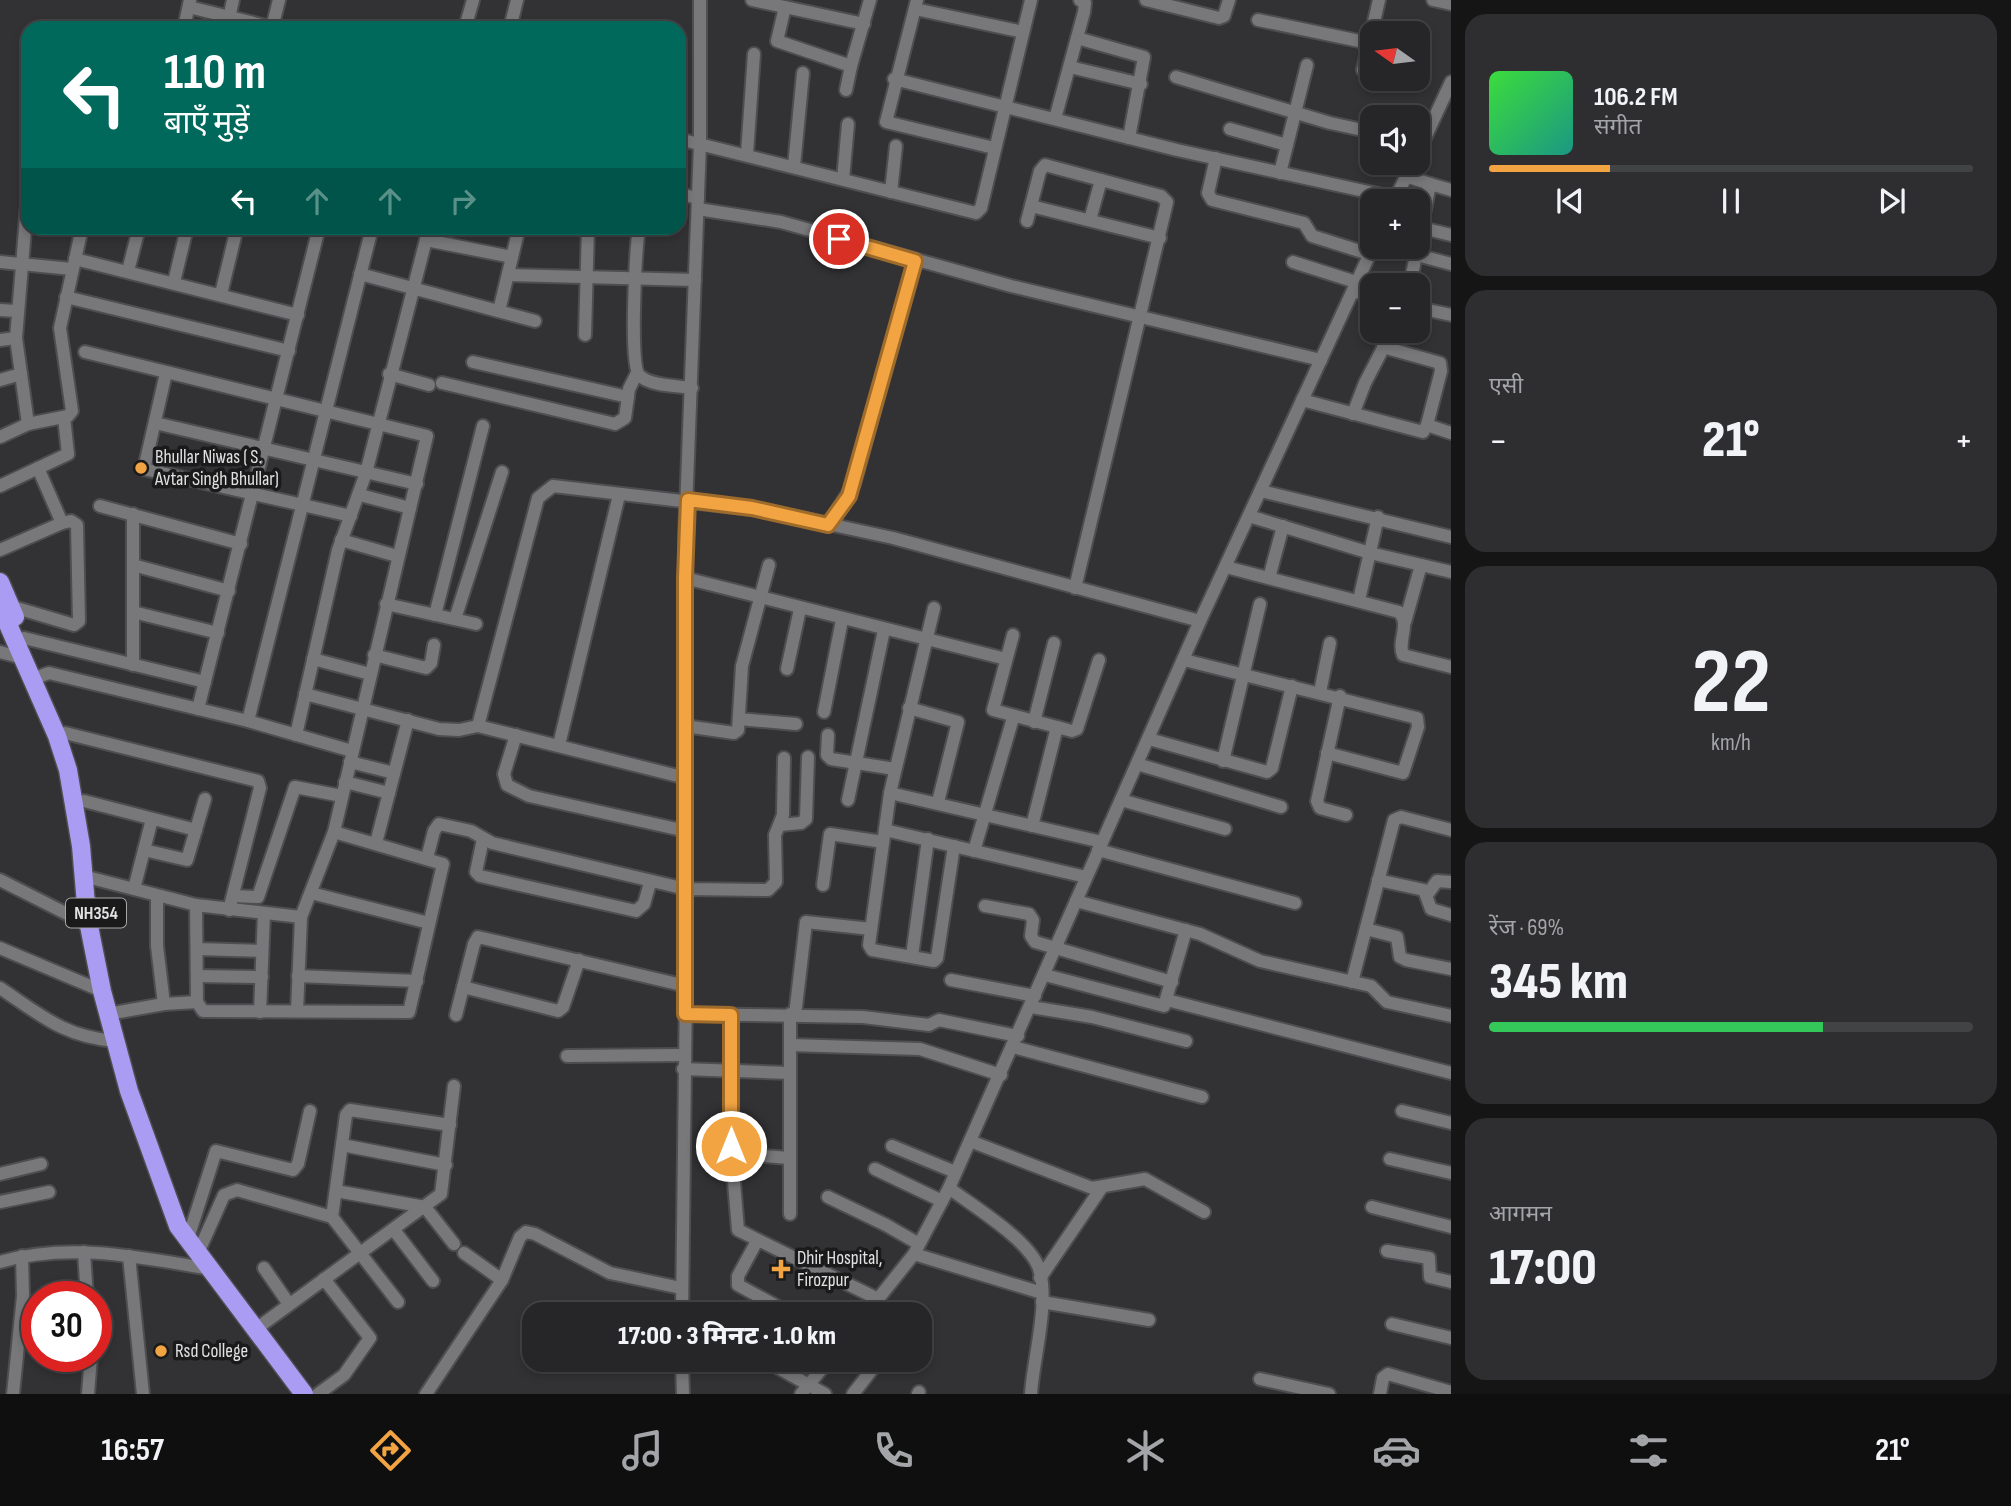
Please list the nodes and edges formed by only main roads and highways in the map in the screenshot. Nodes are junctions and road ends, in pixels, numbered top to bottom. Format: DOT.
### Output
graph roads {
  1 [pos="0,582"];
  2 [pos="5,606"];
  3 [pos="36,676"];
  4 [pos="112,1013"];
  5 [pos="194,1244"];
  6 [pos="299,1392"];
  1 -- 2 [label="highway, NH354"];
  2 -- 3 [label="highway, NH354"];
  2 -- 3 [label="highway, NH354"];
  3 -- 4 [label="highway, NH354"];
  3 -- 4 [label="highway, NH354"];
  4 -- 5 [label="highway, NH354"];
  4 -- 5 [label="highway, NH354"];
  5 -- 6 [label="highway, NH354"];
}
